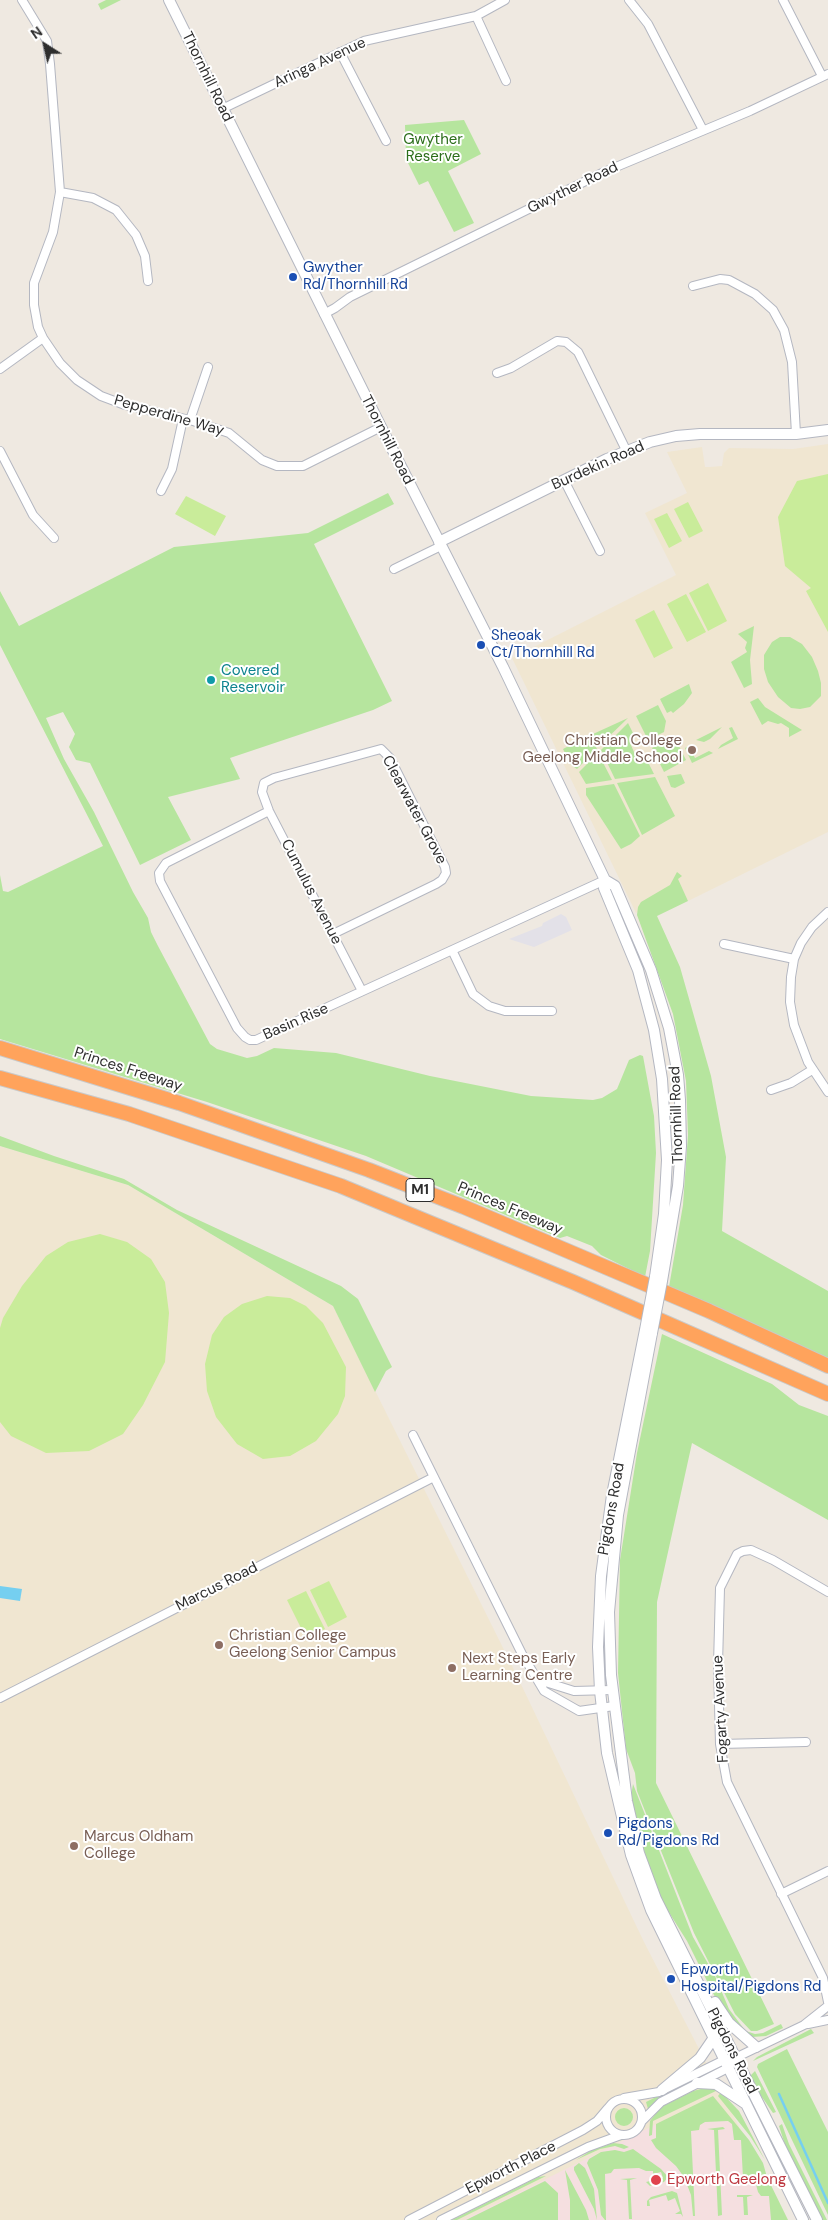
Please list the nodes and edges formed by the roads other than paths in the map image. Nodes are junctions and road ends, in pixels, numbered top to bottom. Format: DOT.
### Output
graph roads {
  1 [pos="22,0"];
  2 [pos="169,0"];
  3 [pos="505,0"];
  4 [pos="629,0"];
  5 [pos="783,0"];
  6 [pos="476,16"];
  7 [pos="340,52"];
  8 [pos="825,75"];
  9 [pos="506,81"];
  10 [pos="222,109"];
  11 [pos="703,130"];
  12 [pos="386,141"];
  13 [pos="60,192"];
  14 [pos="148,281"];
  15 [pos="693,286"];
  16 [pos="324,314"];
  17 [pos="43,338"];
  18 [pos="0,368"];
  19 [pos="208,368"];
  20 [pos="497,373"];
  21 [pos="186,419"];
  22 [pos="380,427"];
  23 [pos="828,430"];
  24 [pos="796,434"];
  25 [pos="626,450"];
  26 [pos="0,451"];
  27 [pos="564,480"];
  28 [pos="161,491"];
  29 [pos="54,538"];
  30 [pos="440,544"];
  31 [pos="600,551"];
  32 [pos="394,569"];
  33 [pos="262,792"];
  34 [pos="269,811"];
  35 [pos="605,880"];
  36 [pos="828,912"];
  37 [pos="333,934"];
  38 [pos="724,944"];
  39 [pos="452,950"];
  40 [pos="794,959"];
  41 [pos="362,991"];
  42 [pos="552,1011"];
  43 [pos="0,1048"];
  44 [pos="812,1070"];
  45 [pos="0,1078"];
  46 [pos="771,1090"];
  47 [pos="828,1092"];
  48 [pos="659,1279"];
  49 [pos="649,1332"];
  50 [pos="828,1366"];
  51 [pos="828,1394"];
  52 [pos="413,1436"];
  53 [pos="434,1477"];
  54 [pos="828,1592"];
  55 [pos="539,1680"];
  56 [pos="612,1690"];
  57 [pos="600,1691"];
  58 [pos="0,1698"];
  59 [pos="614,1706"];
  60 [pos="601,1708"];
  61 [pos="806,1742"];
  62 [pos="720,1744"];
  63 [pos="828,1871"];
  64 [pos="781,1894"];
  65 [pos="661,1908"];
  66 [pos="826,1981"];
  67 [pos="828,2004"];
  68 [pos="828,2012"];
  69 [pos="828,2020"];
  70 [pos="804,2025"];
  71 [pos="713,2039"];
  72 [pos="756,2047"];
  73 [pos="735,2058"];
  74 [pos="726,2064"];
  75 [pos="697,2083"];
  76 [pos="662,2090"];
  77 [pos="624,2098"];
  78 [pos="746,2105"];
  79 [pos="608,2108"];
  80 [pos="642,2121"];
  81 [pos="620,2135"];
  82 [pos="409,2220"];
  83 [pos="441,2220"];
  84 [pos="803,2220"];
  85 [pos="817,2220"];
  1 -- 13 [label="street, Pepperdine Way"];
  2 -- 10 [label="street, Thornhill Road"];
  3 -- 6 [label="street, Aringa Avenue"];
  4 -- 11 [label="street"];
  5 -- 8 [label="street"];
  6 -- 7 [label="street, Aringa Avenue"];
  6 -- 9 [label="street"];
  7 -- 10 [label="street, Aringa Avenue"];
  7 -- 12 [label="street"];
  8 -- 11 [label="street, Gwyther Road"];
  10 -- 16 [label="street, Thornhill Road"];
  11 -- 16 [label="street, Gwyther Road"];
  13 -- 14 [label="street"];
  13 -- 17 [label="street, Pepperdine Way"];
  15 -- 24 [label="street"];
  16 -- 22 [label="street, Thornhill Road"];
  17 -- 18 [label="street"];
  17 -- 21 [label="street, Pepperdine Way"];
  19 -- 21 [label="street"];
  20 -- 25 [label="street"];
  21 -- 22 [label="street, Pepperdine Way"];
  21 -- 28 [label="street"];
  22 -- 30 [label="street, Thornhill Road"];
  23 -- 24 [label="street, Burdekin Road"];
  24 -- 25 [label="street, Burdekin Road"];
  25 -- 27 [label="street, Burdekin Road"];
  26 -- 29 [label="street"];
  27 -- 30 [label="street, Burdekin Road"];
  27 -- 31 [label="street"];
  30 -- 32 [label="street"];
  30 -- 35 [label="street, Thornhill Road"];
  33 -- 34 [label="street, Cumulus Avenue"];
  33 -- 37 [label="street, Clearwater Grove"];
  34 -- 37 [label="street, Cumulus Avenue"];
  34 -- 41 [label="street, Basin Rise"];
  35 -- 39 [label="street, Basin Rise"];
  35 -- 48 [label="street, Thornhill Road"];
  35 -- 48 [label="street, Thornhill Road"];
  36 -- 40 [label="street"];
  37 -- 41 [label="street, Cumulus Avenue"];
  38 -- 40 [label="street"];
  39 -- 41 [label="street, Basin Rise"];
  39 -- 42 [label="street"];
  40 -- 44 [label="street"];
  43 -- 50 [label="highway, Princes Freeway / M1"];
  44 -- 46 [label="street"];
  44 -- 47 [label="street"];
  45 -- 51 [label="highway, M1"];
  48 -- 49 [label="street, Thornhill Road, bridge"];
  49 -- 56 [label="street, Pigdons Road"];
  49 -- 57 [label="street, Pigdons Road"];
  52 -- 53 [label="street"];
  53 -- 55 [label="street"];
  53 -- 58 [label="street, Marcus Road"];
  54 -- 62 [label="street, Fogarty Avenue"];
  55 -- 57 [label="street"];
  55 -- 60 [label="street"];
  56 -- 57 [label="street"];
  56 -- 59 [label="street, Pigdons Road"];
  57 -- 60 [label="street, Pigdons Road"];
  59 -- 60 [label="street"];
  59 -- 65 [label="street, Pigdons Road"];
  60 -- 71 [label="street, Pigdons Road"];
  61 -- 62 [label="street"];
  62 -- 64 [label="street, Fogarty Avenue"];
  63 -- 64 [label="street"];
  64 -- 66 [label="street, Fogarty Avenue"];
  65 -- 72 [label="street"];
  65 -- 73 [label="street, Pigdons Road"];
  66 -- 67 [label="street, Fogarty Avenue"];
  67 -- 68 [label="street, Fogarty Avenue"];
  67 -- 70 [label="street"];
  69 -- 70 [label="street"];
  70 -- 72 [label="street"];
  71 -- 74 [label="street, Pigdons Road"];
  71 -- 76 [label="street"];
  72 -- 73 [label="street"];
  73 -- 74 [label="street"];
  73 -- 85 [label="street, Pigdons Road"];
  74 -- 75 [label="street"];
  74 -- 76 [label="street"];
  74 -- 78 [label="street, Pigdons Road"];
  75 -- 78 [label="street"];
  75 -- 80 [label="street"];
  76 -- 77 [label="street"];
  77 -- 79 [label="street"];
  77 -- 80 [label="street"];
  78 -- 84 [label="street, Pigdons Road"];
  79 -- 81 [label="street"];
  79 -- 82 [label="street, Epworth Place"];
  80 -- 81 [label="street"];
  81 -- 83 [label="street, Epworth Place"];
}
